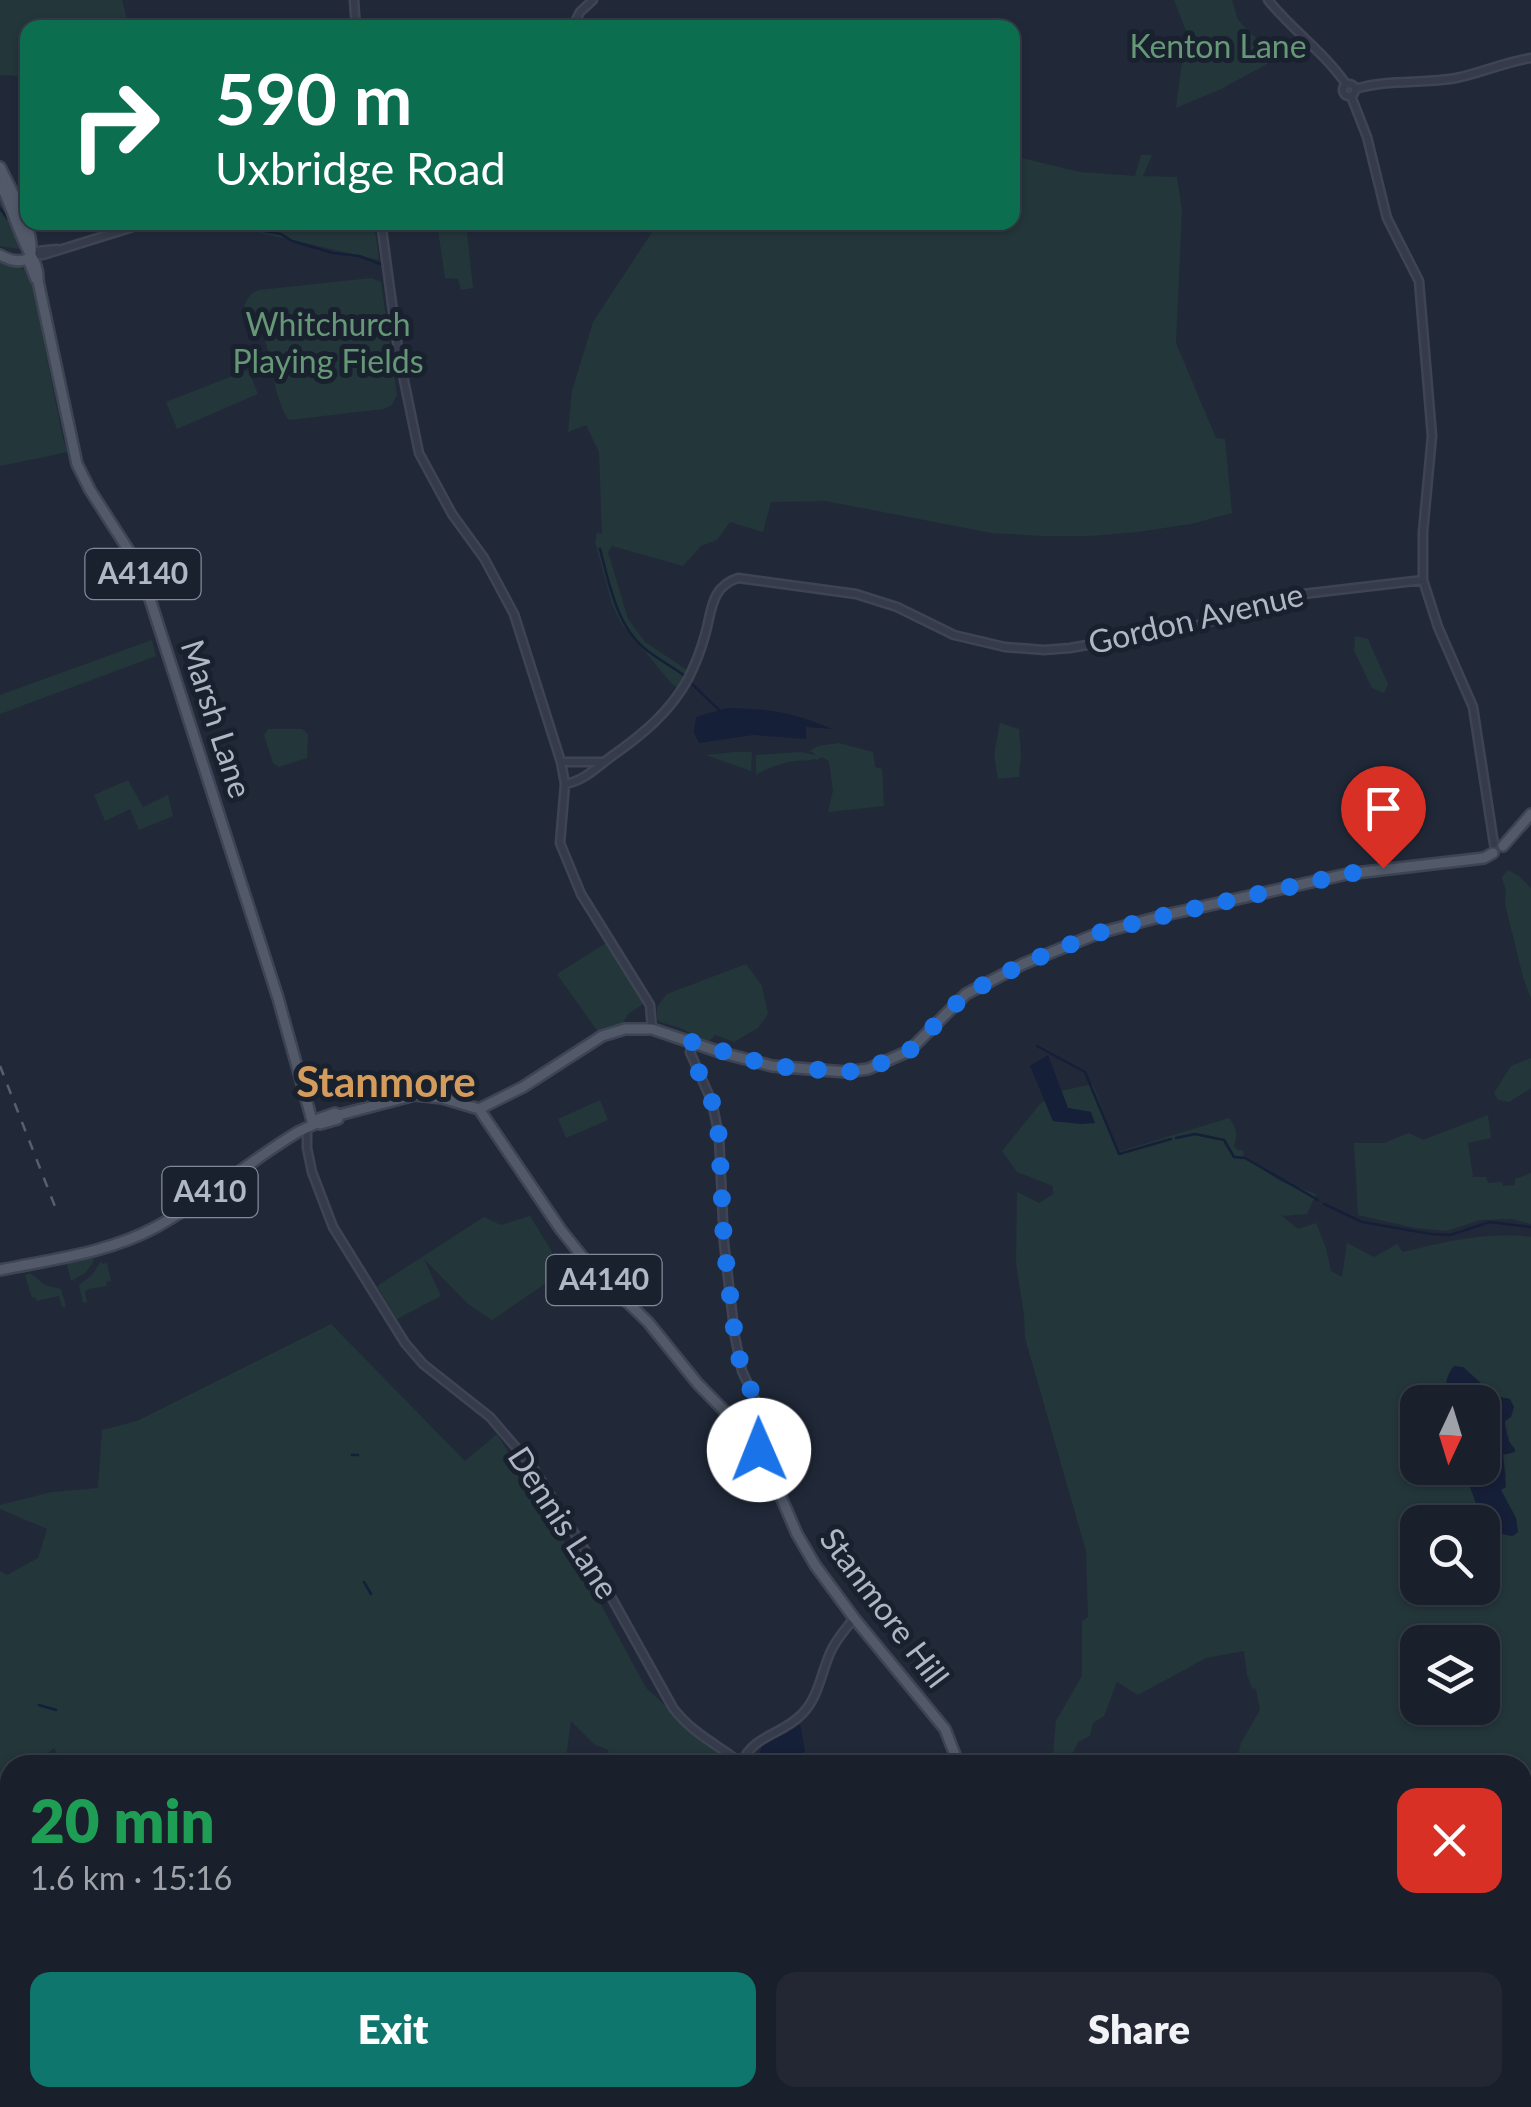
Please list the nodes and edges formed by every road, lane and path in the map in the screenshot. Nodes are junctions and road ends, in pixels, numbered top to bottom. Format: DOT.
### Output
graph roads {
  1 [pos="593,0"];
  2 [pos="1268,0"];
  3 [pos="576,20"];
  4 [pos="1531,58"];
  5 [pos="1353,92"];
  6 [pos="0,167"];
  7 [pos="0,183"];
  8 [pos="20,212"];
  9 [pos="28,230"];
  10 [pos="122,230"];
  11 [pos="382,230"];
  12 [pos="0,254"];
  13 [pos="32,255"];
  14 [pos="1423,580"];
  15 [pos="561,762"];
  16 [pos="603,762"];
  17 [pos="565,784"];
  18 [pos="1531,814"];
  19 [pos="1497,848"];
  20 [pos="652,1028"];
  21 [pos="692,1042"];
  22 [pos="309,1106"];
  23 [pos="478,1109"];
  24 [pos="339,1115"];
  25 [pos="327,1116"];
  26 [pos="312,1124"];
  27 [pos="0,1270"];
  28 [pos="759,1443"];
  29 [pos="854,1618"];
  30 [pos="732,1755"];
  31 [pos="746,1755"];
  32 [pos="955,1755"];
  1 -- 3 [label="street"];
  2 -- 5 [label="street"];
  4 -- 5 [label="street"];
  5 -- 14 [label="street"];
  6 -- 8 [label="main road, A4140"];
  7 -- 13 [label="main road, A4140"];
  9 -- 13 [label="main road, A4140"];
  10 -- 13 [label="street"];
  11 -- 15 [label="street"];
  12 -- 13 [label="main road"];
  13 -- 22 [label="main road, Marsh Lane / A4140"];
  14 -- 16 [label="street, Gordon Avenue"];
  14 -- 19 [label="street"];
  15 -- 16 [label="street"];
  15 -- 17 [label="street"];
  16 -- 17 [label="street, Gordon Avenue"];
  17 -- 20 [label="street"];
  18 -- 19 [label="main road"];
  19 -- 21 [label="main road"];
  20 -- 21 [label="main road"];
  20 -- 23 [label="main road"];
  21 -- 28 [label="street"];
  22 -- 25 [label="main road"];
  22 -- 26 [label="main road, Marsh Lane / A4140"];
  23 -- 24 [label="main road, A410"];
  23 -- 28 [label="main road, Stanmore Hill / A4140"];
  24 -- 25 [label="main road, A410"];
  24 -- 26 [label="main road, A410"];
  25 -- 26 [label="main road, A410"];
  26 -- 27 [label="main road, A410"];
  26 -- 30 [label="street, Dennis Lane"];
  28 -- 29 [label="main road, Stanmore Hill / A4140"];
  29 -- 31 [label="street"];
  29 -- 32 [label="main road, Stanmore Hill / A4140"];
}
